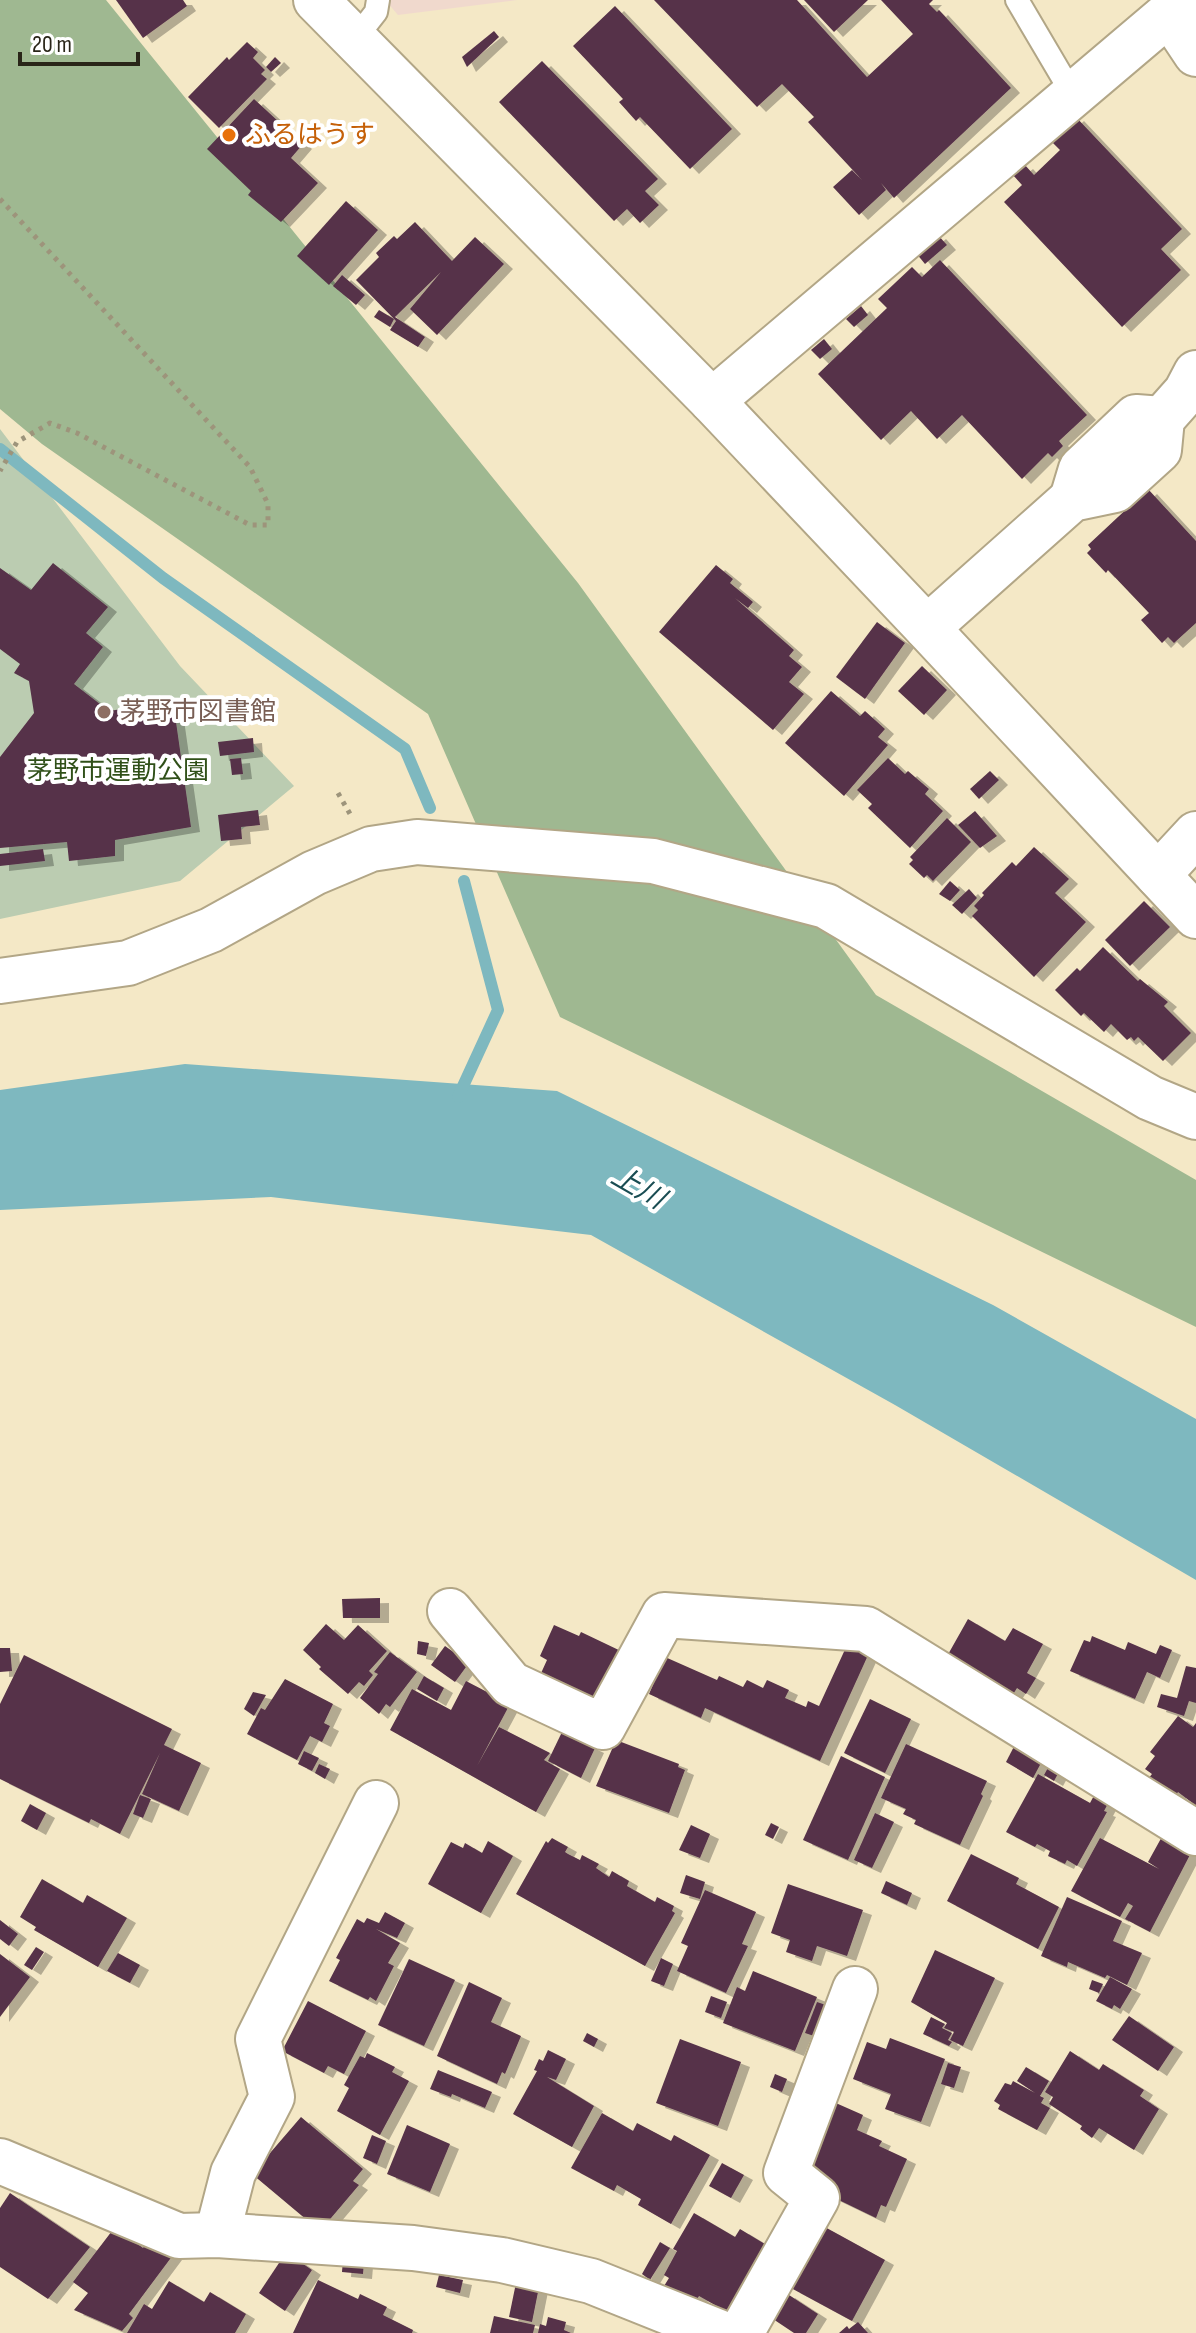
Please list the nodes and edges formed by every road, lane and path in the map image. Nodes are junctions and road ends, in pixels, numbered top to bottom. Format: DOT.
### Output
graph roads {
  1 [pos="316,0"];
  2 [pos="378,0"];
  3 [pos="1017,0"];
  4 [pos="1177,8"];
  5 [pos="354,40"];
  6 [pos="1196,54"];
  7 [pos="1073,95"];
  8 [pos="0,199"];
  9 [pos="1196,373"];
  10 [pos="712,401"];
  11 [pos="0,471"];
  12 [pos="927,628"];
  13 [pos="1196,834"];
  14 [pos="1158,875"];
  15 [pos="1196,916"];
  16 [pos="0,981"];
  17 [pos="1196,1117"];
  18 [pos="450,1611"];
  19 [pos="376,1803"];
  20 [pos="1196,1833"];
  21 [pos="855,1989"];
  22 [pos="0,2161"];
  23 [pos="217,2235"];
  24 [pos="721,2333"];
  25 [pos="741,2333"];
  1 -- 5 [label="street"];
  2 -- 5 [label="lane"];
  3 -- 7 [label="lane"];
  4 -- 6 [label="street"];
  4 -- 7 [label="street"];
  5 -- 10 [label="street"];
  7 -- 10 [label="street"];
  8 -- 11 [label="path"];
  9 -- 12 [label="street"];
  10 -- 12 [label="street"];
  12 -- 14 [label="street"];
  13 -- 14 [label="street"];
  14 -- 15 [label="street"];
  16 -- 17 [label="street"];
  18 -- 20 [label="street"];
  19 -- 23 [label="street"];
  21 -- 25 [label="street"];
  22 -- 23 [label="street"];
  23 -- 24 [label="street"];
}
